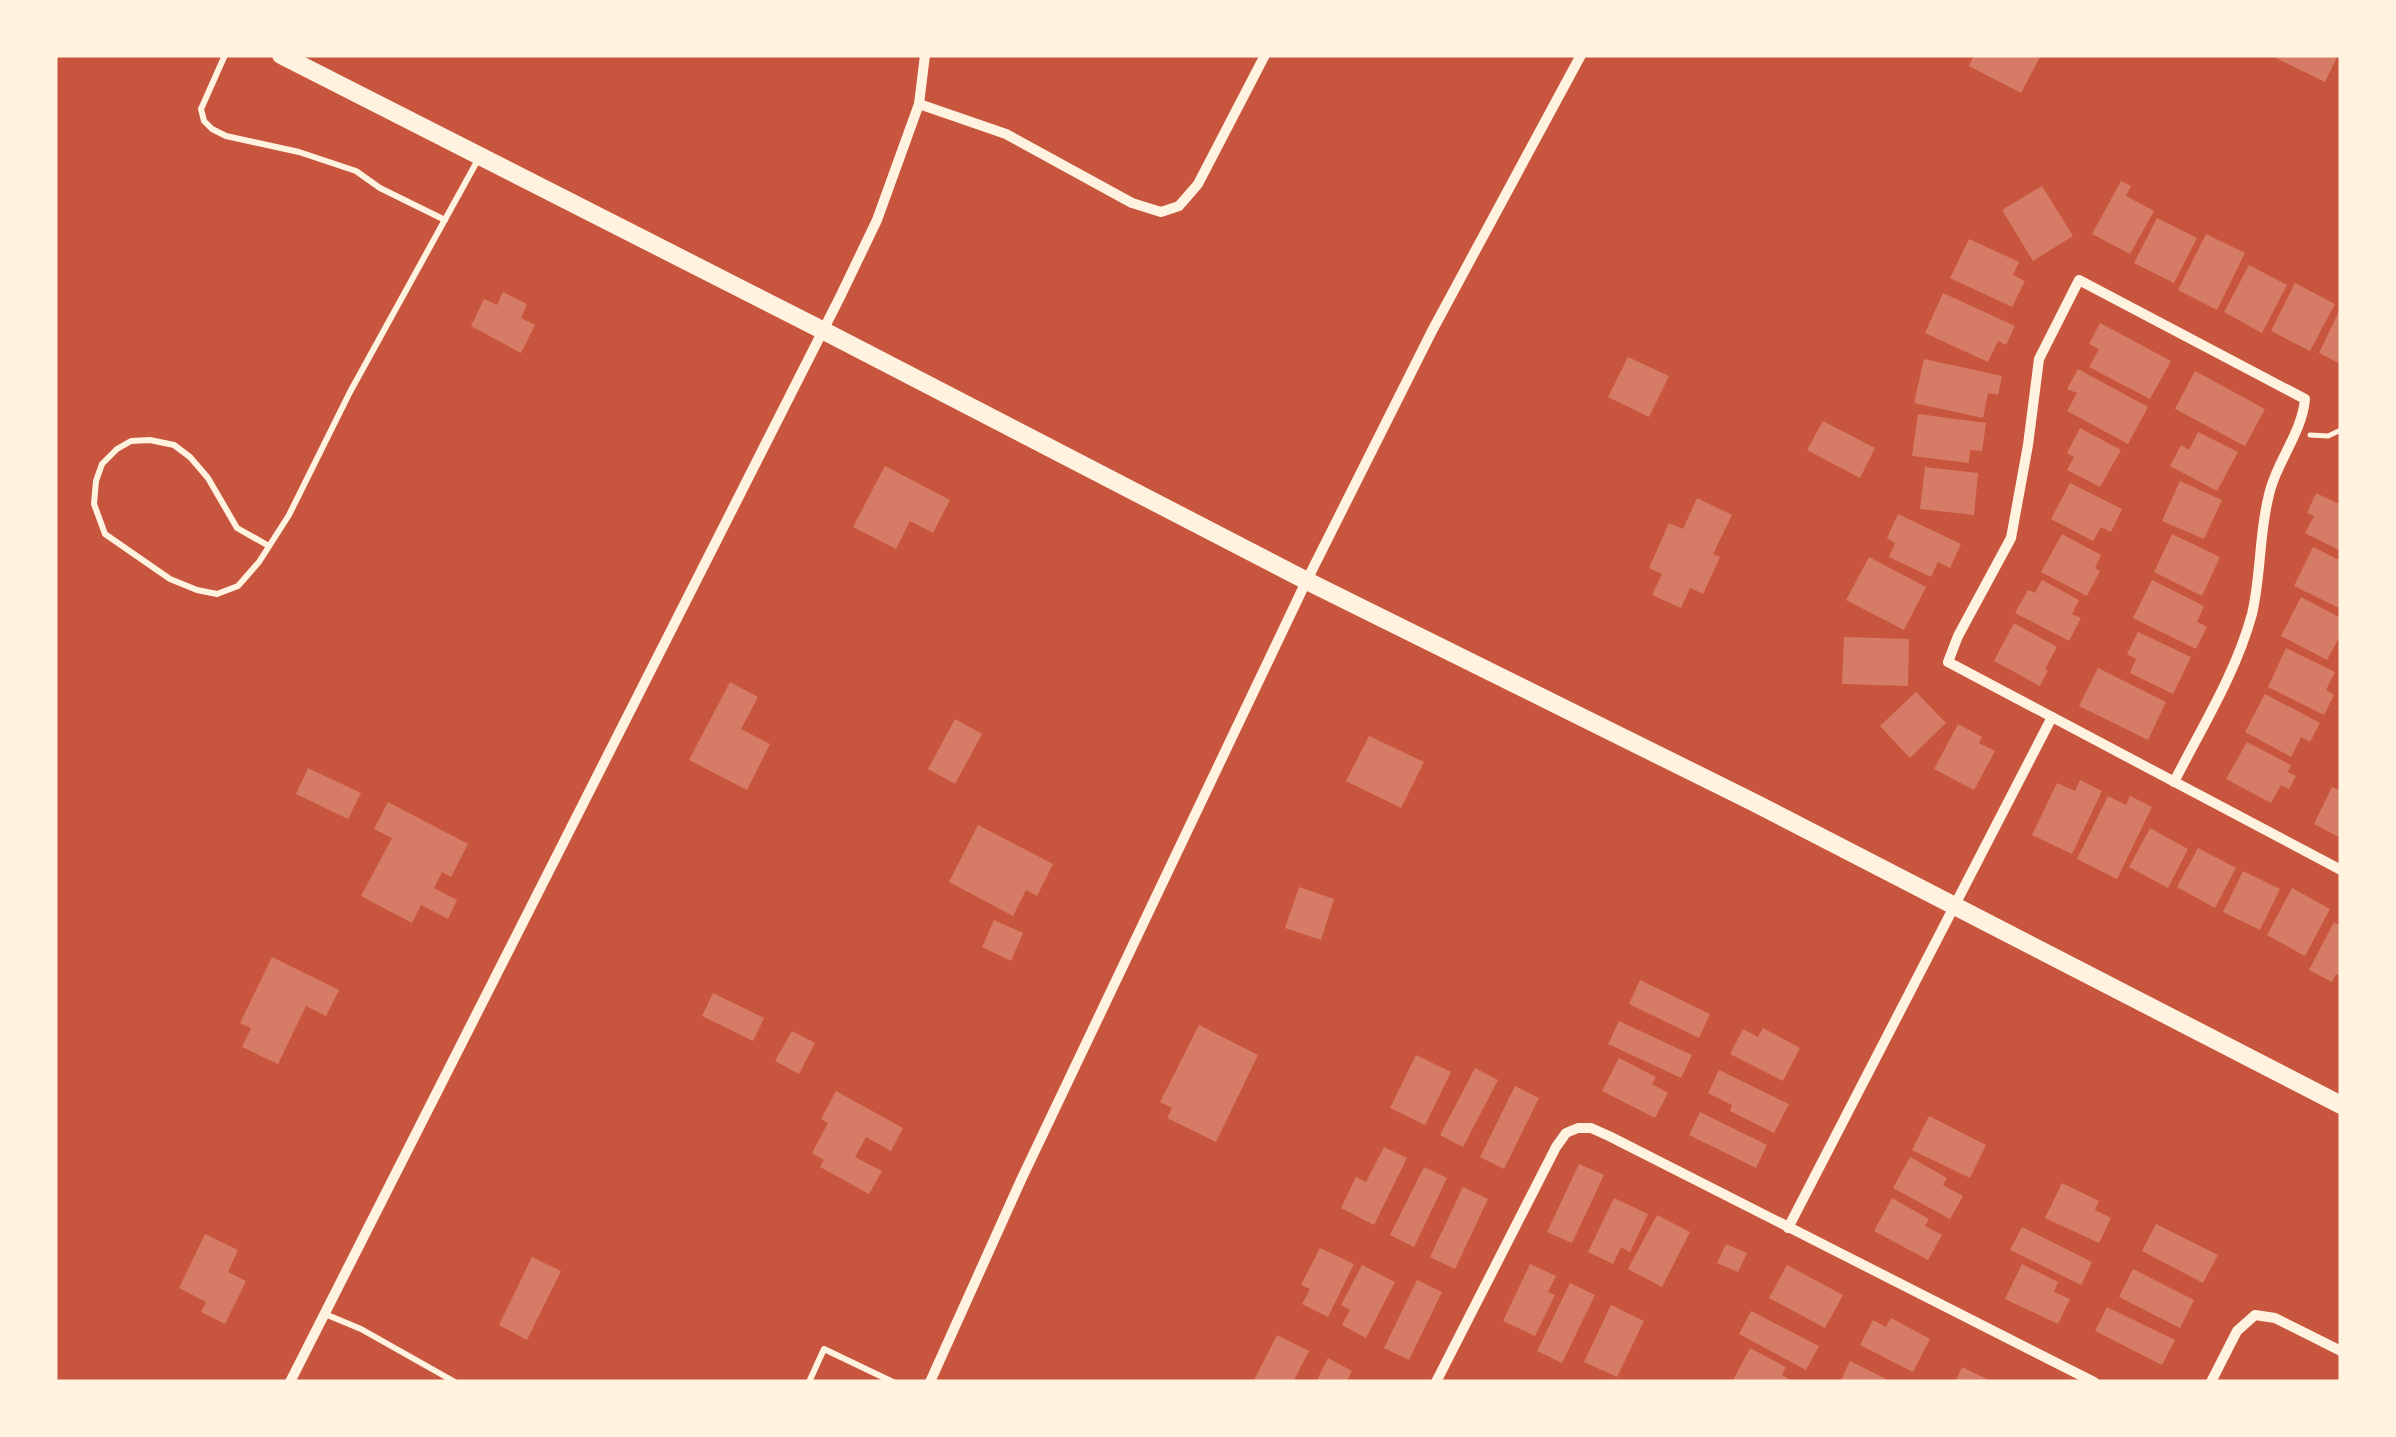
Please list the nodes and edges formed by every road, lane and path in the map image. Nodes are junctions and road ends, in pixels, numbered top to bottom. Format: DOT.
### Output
graph roads {
  1 [pos="225,55"];
  2 [pos="281,55"];
  3 [pos="925,55"];
  4 [pos="1264,55"];
  5 [pos="1581,55"];
  6 [pos="919,104"];
  7 [pos="480,155"];
  8 [pos="445,220"];
  9 [pos="824,331"];
  10 [pos="2341,430"];
  11 [pos="2295,433"];
  12 [pos="269,546"];
  13 [pos="1306,582"];
  14 [pos="2052,717"];
  15 [pos="2174,782"];
  16 [pos="2341,870"];
  17 [pos="1954,906"];
  18 [pos="2341,1105"];
  19 [pos="1788,1228"];
  20 [pos="325,1314"];
  21 [pos="2341,1351"];
  22 [pos="290,1382"];
  23 [pos="455,1382"];
  24 [pos="809,1382"];
  25 [pos="893,1382"];
  26 [pos="930,1382"];
  27 [pos="1436,1382"];
  28 [pos="2094,1382"];
  29 [pos="2211,1382"];
  1 -- 8 [label="lane"];
  2 -- 7 [label="street"];
  3 -- 6 [label="street"];
  4 -- 6 [label="street"];
  5 -- 13 [label="street"];
  6 -- 9 [label="street"];
  7 -- 8 [label="lane"];
  7 -- 9 [label="street"];
  8 -- 12 [label="lane"];
  9 -- 13 [label="street"];
  9 -- 20 [label="street"];
  10 -- 11 [label="path"];
  11 -- 14 [label="street"];
  11 -- 15 [label="street"];
  12 -- 12 [label="lane"];
  13 -- 17 [label="street"];
  13 -- 26 [label="street"];
  14 -- 15 [label="street"];
  14 -- 17 [label="street"];
  15 -- 16 [label="street"];
  17 -- 18 [label="street"];
  17 -- 19 [label="street"];
  19 -- 27 [label="street"];
  19 -- 28 [label="street"];
  20 -- 22 [label="street"];
  20 -- 23 [label="lane"];
  21 -- 29 [label="street"];
  24 -- 25 [label="lane"];
}
